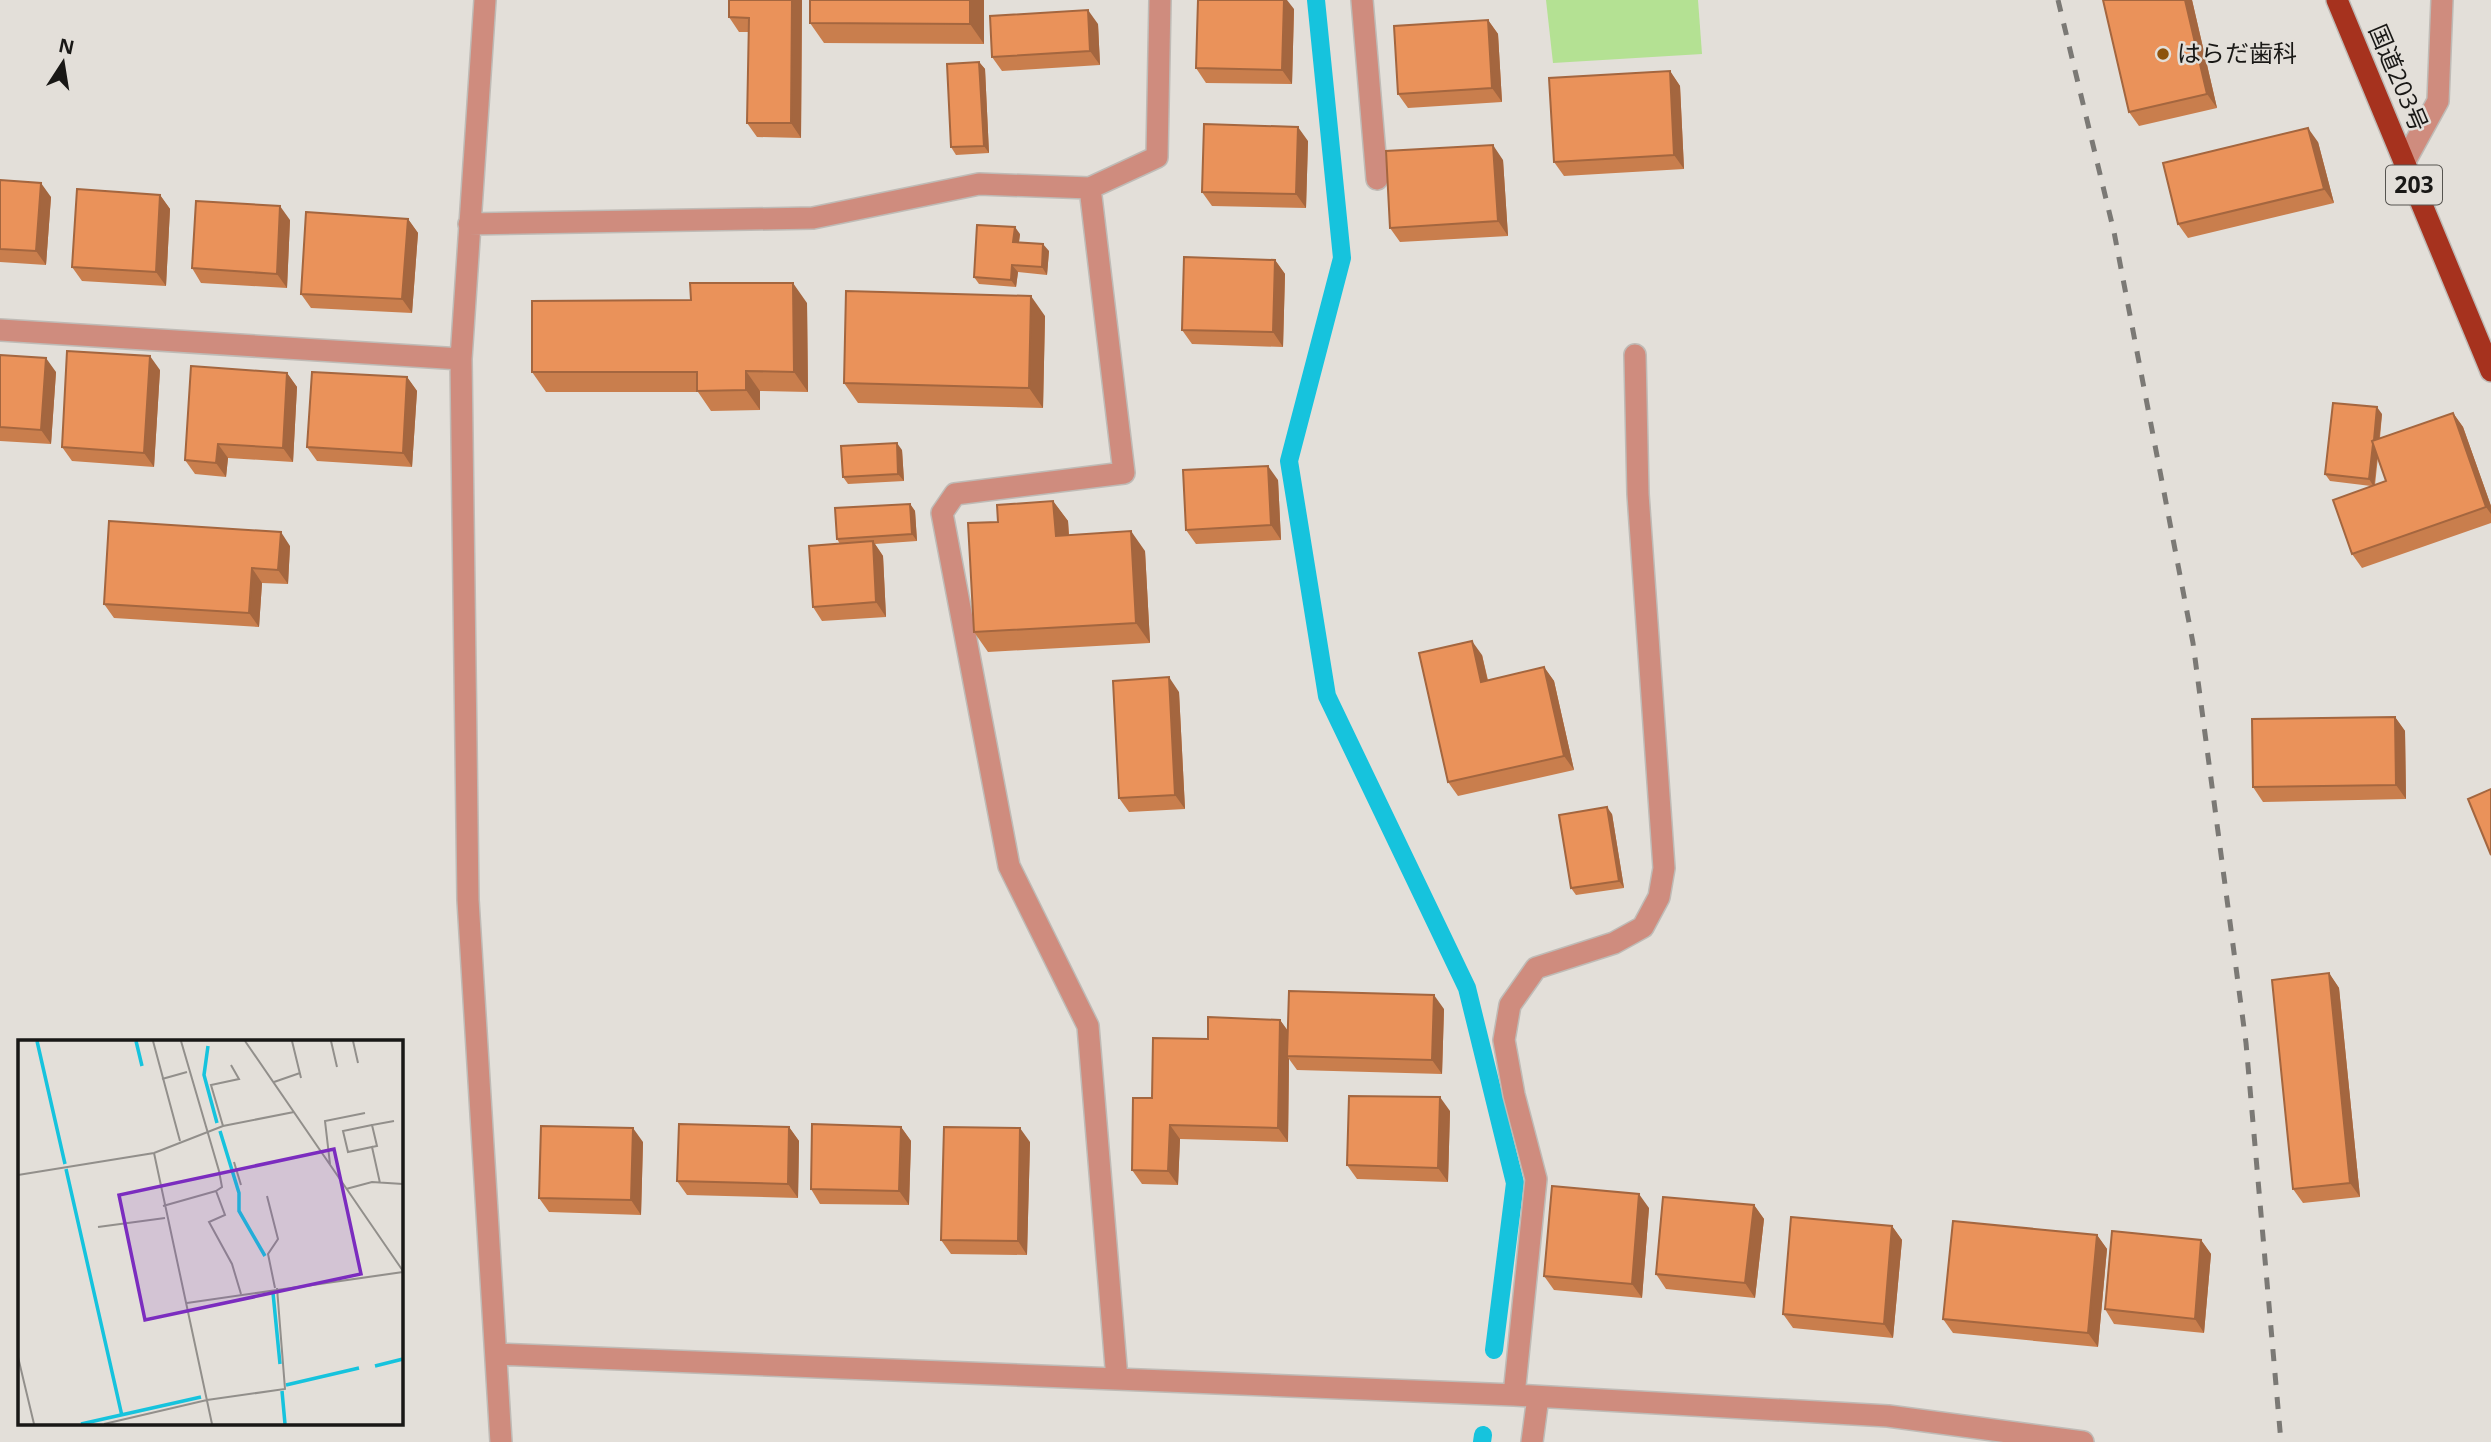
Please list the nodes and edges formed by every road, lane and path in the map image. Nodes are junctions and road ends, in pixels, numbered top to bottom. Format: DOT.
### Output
graph roads {
  1 [pos="485,0"];
  2 [pos="1160,0"];
  3 [pos="1362,0"];
  4 [pos="2337,0"];
  5 [pos="2442,0"];
  6 [pos="2404,163"];
  7 [pos="1377,179"];
  8 [pos="1090,188"];
  9 [pos="469,224"];
  10 [pos="0,330"];
  11 [pos="1635,355"];
  12 [pos="461,359"];
  13 [pos="2491,371"];
  14 [pos="498,1354"];
  15 [pos="1117,1379"];
  16 [pos="1514,1395"];
  17 [pos="1538,1397"];
  18 [pos="501,1442"];
  19 [pos="1532,1442"];
  20 [pos="2083,1442"];
  1 -- 9 [label="street"];
  2 -- 8 [label="street"];
  3 -- 7 [label="street"];
  4 -- 6 [label="highway, 国道203号 / 203"];
  5 -- 6 [label="street"];
  6 -- 13 [label="highway, 国道203号 / 203"];
  8 -- 9 [label="street"];
  8 -- 15 [label="street"];
  9 -- 12 [label="street"];
  10 -- 12 [label="street"];
  11 -- 16 [label="street"];
  12 -- 14 [label="street"];
  14 -- 15 [label="street"];
  14 -- 18 [label="street"];
  15 -- 16 [label="street"];
  16 -- 17 [label="street"];
  17 -- 19 [label="street"];
  17 -- 20 [label="street"];
}
